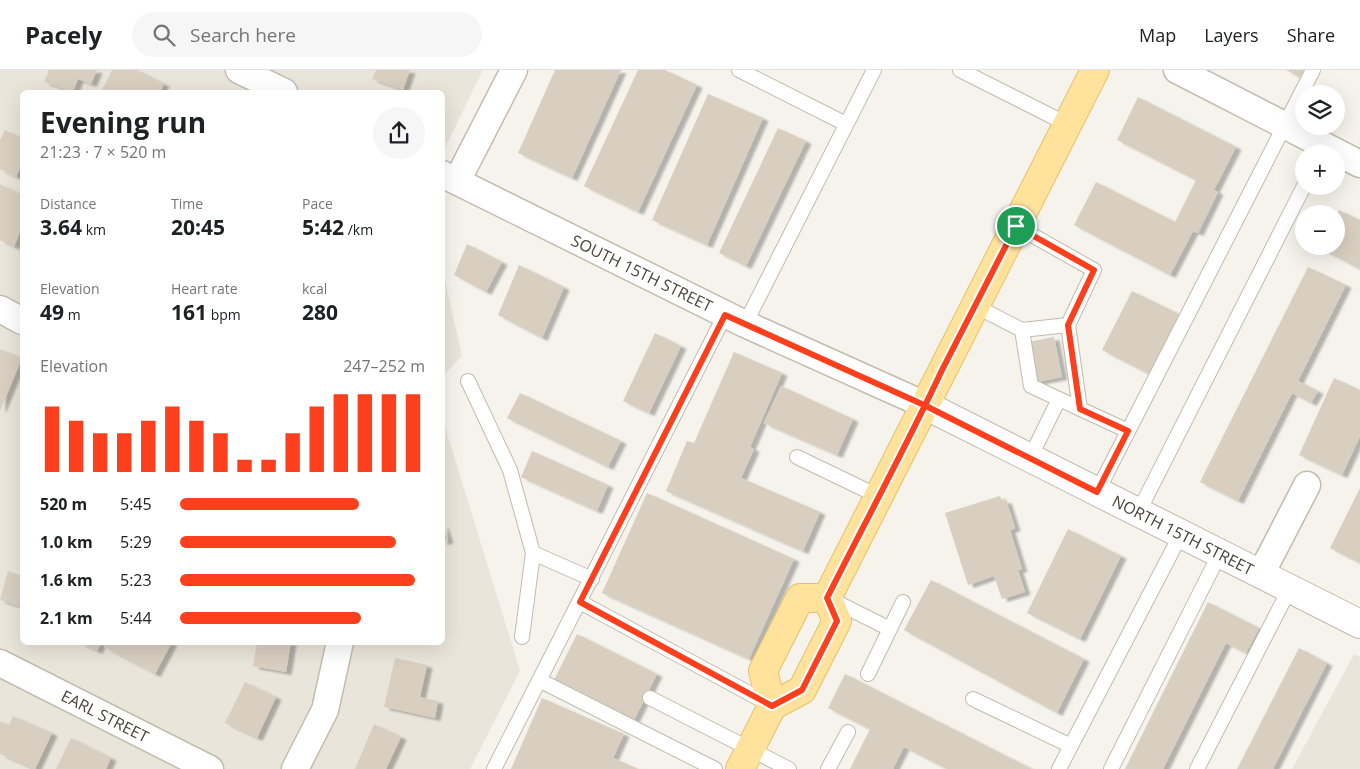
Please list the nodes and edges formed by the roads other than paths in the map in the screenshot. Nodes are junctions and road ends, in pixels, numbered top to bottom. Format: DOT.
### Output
graph roads {
  1 [pos="239,70"];
  2 [pos="514,70"];
  3 [pos="739,70"];
  4 [pos="874,70"];
  5 [pos="960,70"];
  6 [pos="1095,70"];
  7 [pos="1177,70"];
  8 [pos="1313,70"];
  9 [pos="276,90"];
  10 [pos="846,124"];
  11 [pos="1067,124"];
  12 [pos="1285,126"];
  13 [pos="1360,164"];
  14 [pos="450,178"];
  15 [pos="1299,195"];
  16 [pos="1016,226"];
  17 [pos="975,306"];
  18 [pos="0,309"];
  19 [pos="20,320"];
  20 [pos="735,320"];
  21 [pos="1068,325"];
  22 [pos="1022,330"];
  23 [pos="468,381"];
  24 [pos="1059,399"];
  25 [pos="924,405"];
  26 [pos="1080,409"];
  27 [pos="1128,431"];
  28 [pos="797,457"];
  29 [pos="1030,458"];
  30 [pos="1307,485"];
  31 [pos="1097,492"];
  32 [pos="878,496"];
  33 [pos="1138,513"];
  34 [pos="1181,534"];
  35 [pos="534,553"];
  36 [pos="1220,553"];
  37 [pos="1262,574"];
  38 [pos="592,579"];
  39 [pos="1290,588"];
  40 [pos="827,598"];
  41 [pos="580,602"];
  42 [pos="903,602"];
  43 [pos="1360,624"];
  44 [pos="890,629"];
  45 [pos="522,637"];
  46 [pos="339,645"];
  47 [pos="0,662"];
  48 [pos="868,674"];
  49 [pos="539,680"];
  50 [pos="650,698"];
  51 [pos="973,699"];
  52 [pos="772,706"];
  53 [pos="848,732"];
  54 [pos="1071,746"];
  55 [pos="745,759"];
  56 [pos="210,769"];
  57 [pos="295,769"];
  58 [pos="494,769"];
  59 [pos="715,769"];
  60 [pos="789,769"];
  61 [pos="828,769"];
  62 [pos="1059,769"];
  63 [pos="1111,769"];
  64 [pos="1197,769"];
  1 -- 9 [label="street"];
  2 -- 14 [label="street"];
  3 -- 10 [label="lane"];
  4 -- 10 [label="lane"];
  5 -- 11 [label="lane"];
  6 -- 11 [label="main road"];
  7 -- 12 [label="street"];
  8 -- 12 [label="lane"];
  10 -- 20 [label="lane"];
  11 -- 16 [label="main road"];
  12 -- 13 [label="street"];
  12 -- 27 [label="lane"];
  14 -- 20 [label="street, SOUTH 15TH STREET"];
  15 -- 33 [label="lane"];
  16 -- 17 [label="main road"];
  16 -- 21 [label="lane"];
  17 -- 22 [label="lane"];
  17 -- 25 [label="main road"];
  18 -- 19 [label="street"];
  20 -- 25 [label="street, SOUTH 15TH STREET"];
  20 -- 38 [label="lane"];
  21 -- 22 [label="lane"];
  21 -- 26 [label="lane"];
  22 -- 24 [label="lane"];
  23 -- 35 [label="lane"];
  24 -- 26 [label="lane"];
  24 -- 29 [label="lane"];
  25 -- 29 [label="street, NORTH 15TH STREET"];
  25 -- 32 [label="main road"];
  26 -- 27 [label="lane"];
  27 -- 31 [label="lane"];
  28 -- 32 [label="lane"];
  29 -- 31 [label="street, NORTH 15TH STREET"];
  30 -- 37 [label="street"];
  31 -- 33 [label="street, NORTH 15TH STREET"];
  32 -- 40 [label="main road"];
  33 -- 34 [label="street, NORTH 15TH STREET"];
  34 -- 36 [label="street, NORTH 15TH STREET"];
  34 -- 54 [label="lane"];
  35 -- 38 [label="lane"];
  35 -- 45 [label="lane"];
  36 -- 37 [label="street, NORTH 15TH STREET"];
  36 -- 63 [label="lane"];
  37 -- 39 [label="street, NORTH 15TH STREET"];
  38 -- 41 [label="lane"];
  39 -- 43 [label="street, NORTH 15TH STREET"];
  39 -- 64 [label="lane"];
  40 -- 44 [label="lane"];
  40 -- 52 [label="main road"];
  40 -- 52 [label="main road"];
  41 -- 49 [label="lane"];
  41 -- 52 [label="lane"];
  42 -- 44 [label="lane"];
  44 -- 48 [label="lane"];
  46 -- 57 [label="street"];
  47 -- 56 [label="street, EARL STREET"];
  49 -- 58 [label="lane"];
  49 -- 59 [label="lane"];
  50 -- 55 [label="lane"];
  51 -- 54 [label="lane"];
  52 -- 55 [label="main road"];
  53 -- 61 [label="lane"];
  54 -- 62 [label="lane"];
  55 -- 60 [label="lane"];
}
